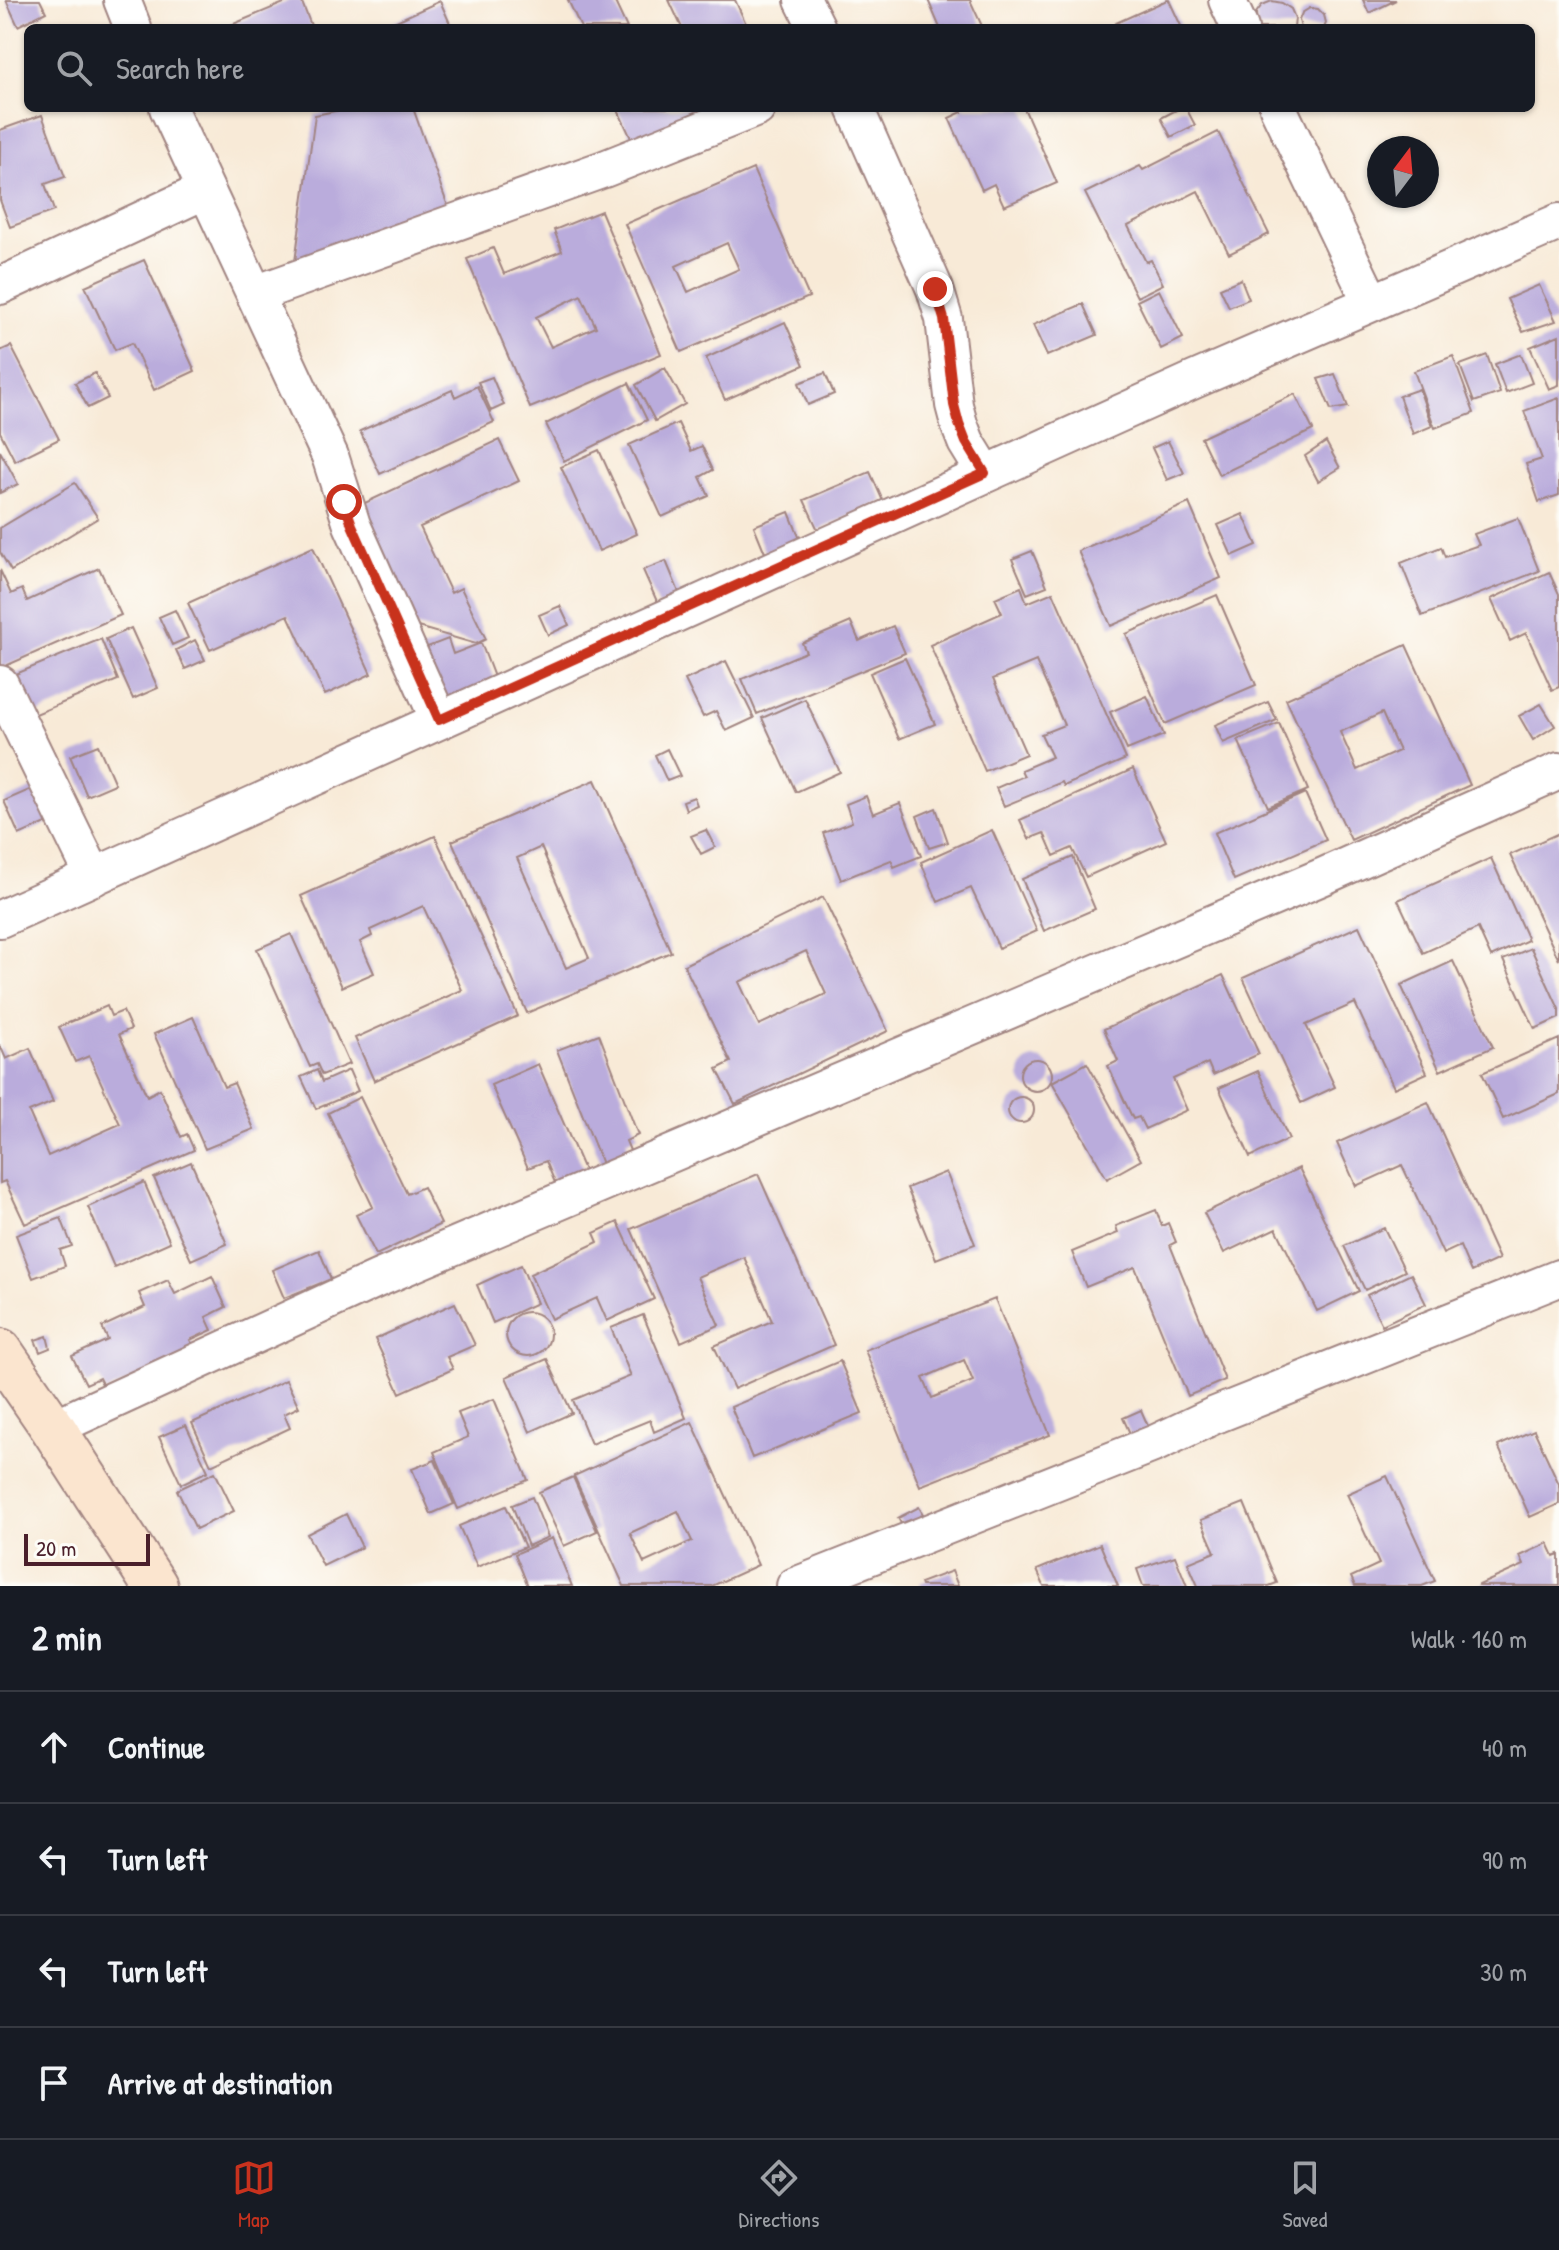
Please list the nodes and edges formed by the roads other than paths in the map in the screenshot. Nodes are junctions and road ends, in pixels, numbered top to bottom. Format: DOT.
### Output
graph roads {
  1 [pos="122,0"];
  2 [pos="803,0"];
  3 [pos="1227,0"];
  4 [pos="131,24"];
  5 [pos="815,24"];
  6 [pos="1238,24"];
  7 [pos="170,112"];
  8 [pos="747,112"];
  9 [pos="857,112"];
  10 [pos="1280,112"];
  11 [pos="206,190"];
  12 [pos="1559,222"];
  13 [pos="0,286"];
  14 [pos="255,294"];
  15 [pos="1371,302"];
  16 [pos="985,473"];
  17 [pos="0,684"];
  18 [pos="439,720"];
  19 [pos="1559,771"];
  20 [pos="94,877"];
  21 [pos="0,919"];
  22 [pos="1559,1278"];
  23 [pos="0,1351"];
  24 [pos="53,1428"];
  25 [pos="155,1586"];
  26 [pos="795,1586"];
  1 -- 4 [label="street"];
  2 -- 5 [label="street"];
  3 -- 6 [label="street"];
  7 -- 11 [label="street"];
  8 -- 14 [label="street"];
  9 -- 16 [label="street"];
  10 -- 15 [label="street"];
  11 -- 13 [label="street"];
  11 -- 14 [label="street"];
  12 -- 15 [label="street"];
  14 -- 18 [label="street"];
  15 -- 16 [label="street"];
  16 -- 18 [label="street"];
  17 -- 20 [label="street"];
  18 -- 20 [label="street"];
  19 -- 24 [label="street"];
  20 -- 21 [label="street"];
  22 -- 26 [label="street"];
  23 -- 24 [label="main road"];
  24 -- 25 [label="main road"];
}
